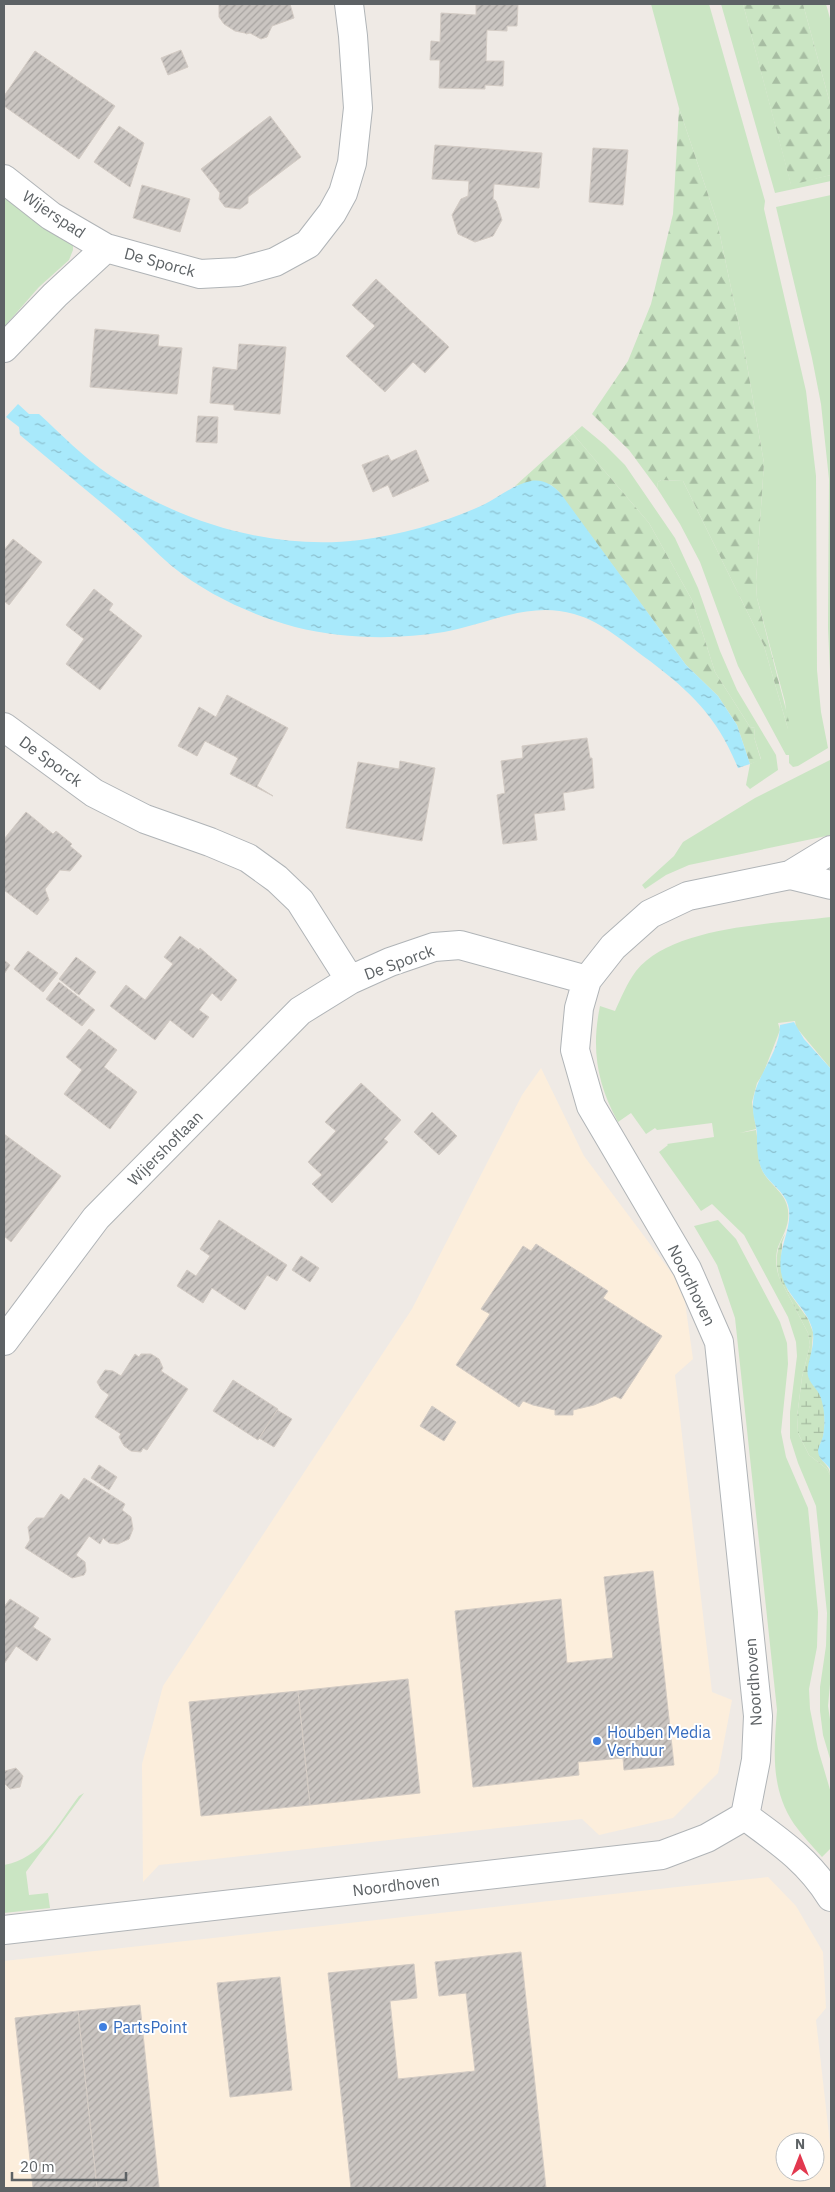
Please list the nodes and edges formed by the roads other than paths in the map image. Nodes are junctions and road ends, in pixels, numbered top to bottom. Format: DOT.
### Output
graph roads {
  1 [pos="349,4"];
  2 [pos="4,179"];
  3 [pos="106,248"];
  4 [pos="4,348"];
  5 [pos="6,734"];
  6 [pos="831,850"];
  7 [pos="790,875"];
  8 [pos="831,885"];
  9 [pos="350,980"];
  10 [pos="587,980"];
  11 [pos="4,1341"];
  12 [pos="745,1816"];
  13 [pos="831,1897"];
  14 [pos="4,1930"];
  1 -- 3 [label="street, De Sporck"];
  2 -- 3 [label="street, Wijerspad"];
  3 -- 4 [label="street, De Sporck"];
  5 -- 9 [label="street, De Sporck"];
  6 -- 7 [label="street"];
  7 -- 8 [label="street"];
  7 -- 10 [label="street"];
  9 -- 10 [label="street, De Sporck"];
  9 -- 11 [label="street, Wijershoflaan"];
  10 -- 12 [label="street, Noordhoven"];
  12 -- 13 [label="street"];
  12 -- 14 [label="street, Noordhoven"];
}
